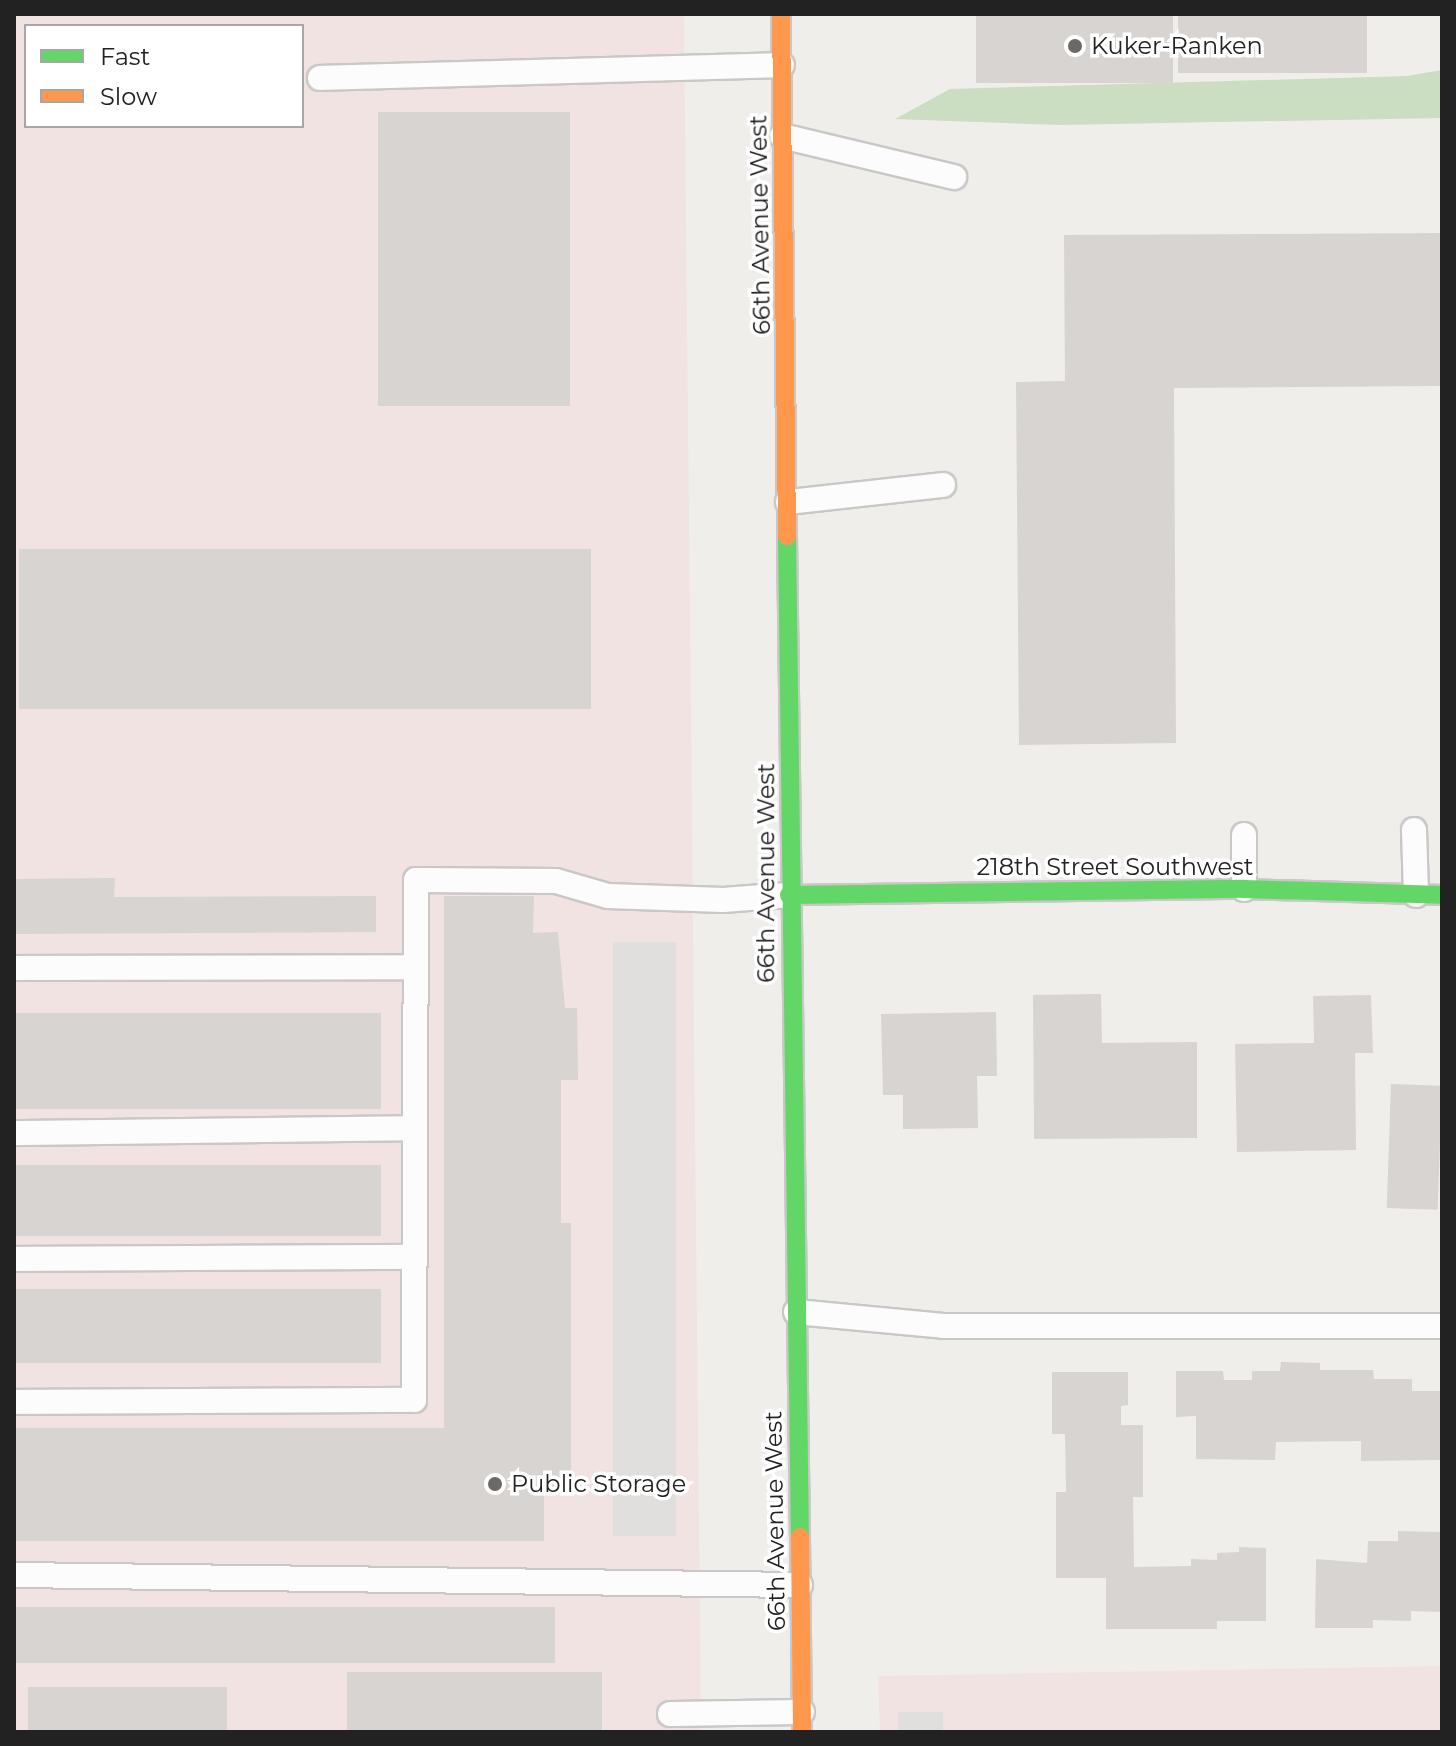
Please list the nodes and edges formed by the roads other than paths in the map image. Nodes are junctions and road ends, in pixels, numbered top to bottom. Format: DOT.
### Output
graph roads {
  1 [pos="781,14"];
  2 [pos="782,65"];
  3 [pos="320,78"];
  4 [pos="782,136"];
  5 [pos="954,177"];
  6 [pos="943,485"];
  7 [pos="788,502"];
  8 [pos="1414,830"];
  9 [pos="1244,835"];
  10 [pos="1244,889"];
  11 [pos="789,895"];
  12 [pos="1416,895"];
  13 [pos="1442,895"];
  14 [pos="416,967"];
  15 [pos="14,968"];
  16 [pos="415,1128"];
  17 [pos="14,1133"];
  18 [pos="414,1257"];
  19 [pos="14,1259"];
  20 [pos="796,1312"];
  21 [pos="1442,1326"];
  22 [pos="14,1402"];
  23 [pos="14,1575"];
  24 [pos="800,1585"];
  25 [pos="670,1714"];
  26 [pos="802,1722"];
  1 -- 2 [label="main road, 66th Avenue West"];
  2 -- 3 [label="lane"];
  2 -- 4 [label="main road, 66th Avenue West"];
  4 -- 5 [label="lane"];
  4 -- 7 [label="main road, 66th Avenue West"];
  6 -- 7 [label="lane"];
  7 -- 11 [label="main road, 66th Avenue West"];
  8 -- 12 [label="lane"];
  9 -- 10 [label="lane"];
  10 -- 11 [label="main road, 218th Street Southwest"];
  10 -- 12 [label="main road, 218th Street Southwest"];
  11 -- 14 [label="lane"];
  11 -- 20 [label="main road, 66th Avenue West"];
  12 -- 13 [label="main road, 218th Street Southwest"];
  14 -- 15 [label="lane"];
  14 -- 16 [label="lane"];
  16 -- 17 [label="lane"];
  16 -- 18 [label="lane"];
  18 -- 19 [label="lane"];
  18 -- 22 [label="lane"];
  20 -- 21 [label="lane"];
  20 -- 24 [label="main road, 66th Avenue West"];
  23 -- 24 [label="lane"];
  24 -- 26 [label="main road, 66th Avenue West"];
  25 -- 26 [label="lane"];
}
